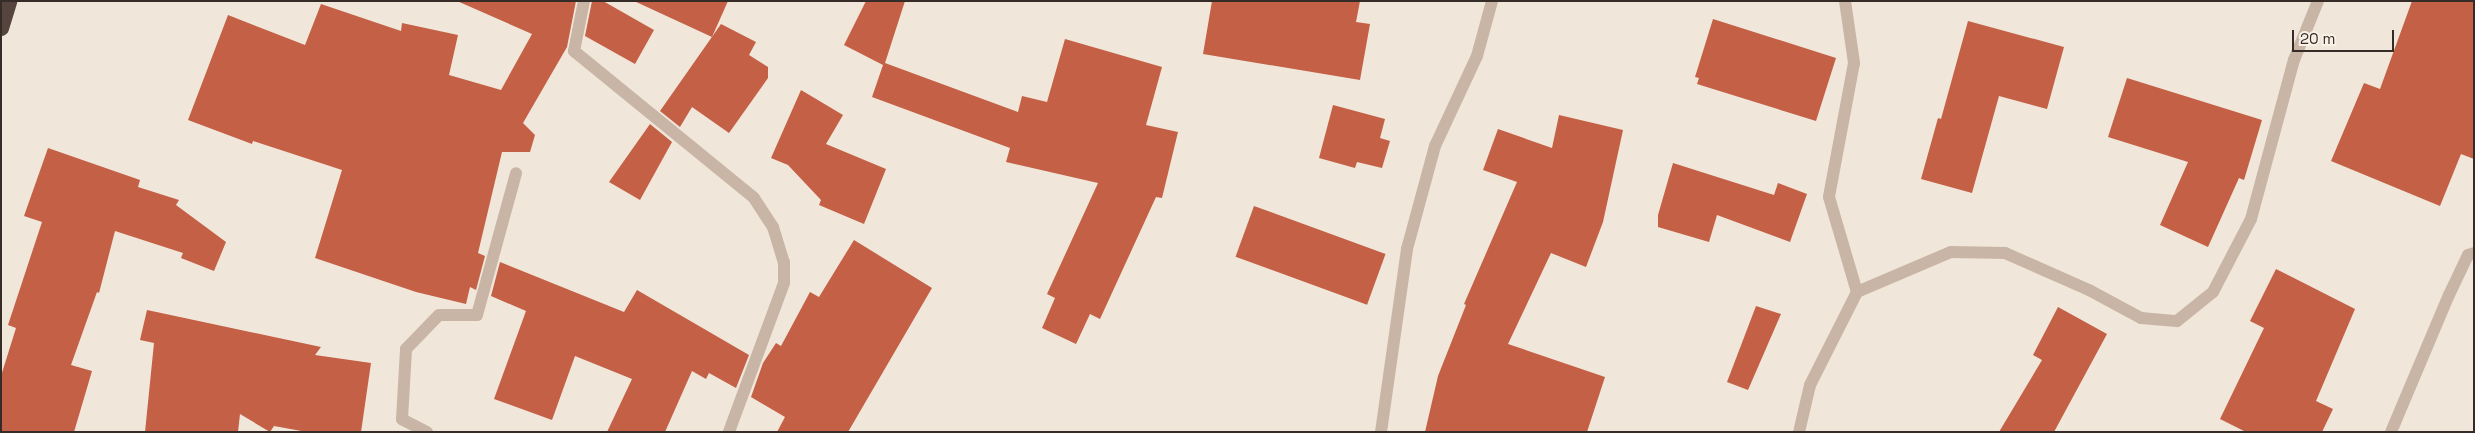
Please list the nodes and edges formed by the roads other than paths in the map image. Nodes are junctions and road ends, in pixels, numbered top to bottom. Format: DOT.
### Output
graph roads {
  1 [pos="9,1"];
  2 [pos="584,1"];
  3 [pos="1492,1"];
  4 [pos="1845,1"];
  5 [pos="2318,1"];
  6 [pos="1,28"];
  7 [pos="516,173"];
  8 [pos="2474,253"];
  9 [pos="1857,292"];
  10 [pos="427,432"];
  11 [pos="729,432"];
  12 [pos="1381,432"];
  13 [pos="1800,432"];
  14 [pos="2391,432"];
  1 -- 6 [label="highway"];
  2 -- 11 [label="street"];
  3 -- 12 [label="street"];
  4 -- 9 [label="street"];
  5 -- 9 [label="street"];
  7 -- 10 [label="street"];
  8 -- 14 [label="street"];
  9 -- 13 [label="street"];
}
